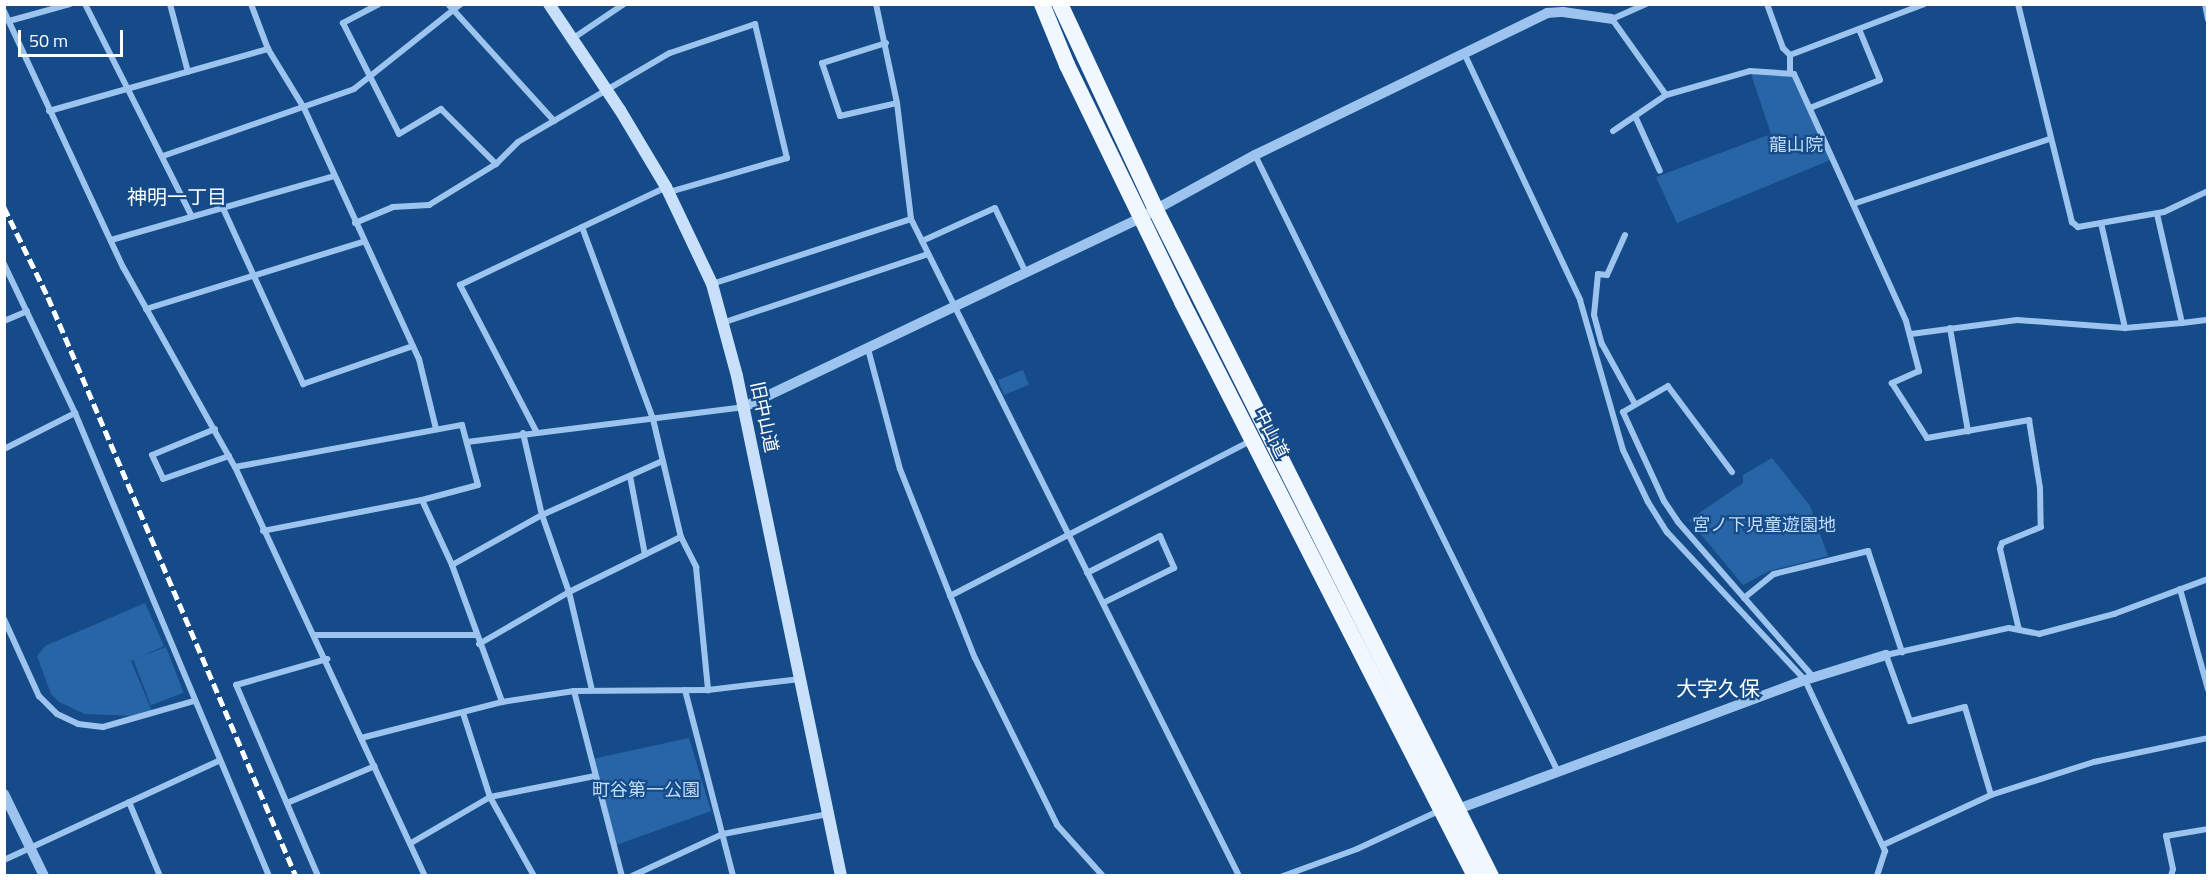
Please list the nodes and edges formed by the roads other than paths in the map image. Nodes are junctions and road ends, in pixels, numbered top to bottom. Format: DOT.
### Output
graph roads {
  1 [pos="69,4"];
  2 [pos="85,4"];
  3 [pos="170,4"];
  4 [pos="251,4"];
  5 [pos="379,4"];
  6 [pos="448,4"];
  7 [pos="461,4"];
  8 [pos="549,4"];
  9 [pos="624,4"];
  10 [pos="876,4"];
  11 [pos="1042,4"];
  12 [pos="1060,4"];
  13 [pos="1646,4"];
  14 [pos="1767,4"];
  15 [pos="1924,4"];
  16 [pos="2018,4"];
  17 [pos="2205,4"];
  18 [pos="1545,9"];
  19 [pos="4,10"];
  20 [pos="454,10"];
  21 [pos="1612,19"];
  22 [pos="2208,20"];
  23 [pos="9,21"];
  24 [pos="1859,29"];
  25 [pos="572,39"];
  26 [pos="886,43"];
  27 [pos="268,48"];
  28 [pos="1464,53"];
  29 [pos="1790,55"];
  30 [pos="188,72"];
  31 [pos="1790,72"];
  32 [pos="371,75"];
  33 [pos="126,90"];
  34 [pos="607,91"];
  35 [pos="1666,95"];
  36 [pos="897,103"];
  37 [pos="304,108"];
  38 [pos="1810,108"];
  39 [pos="49,111"];
  40 [pos="1635,116"];
  41 [pos="555,122"];
  42 [pos="1613,131"];
  43 [pos="2050,139"];
  44 [pos="1255,155"];
  45 [pos="163,156"];
  46 [pos="495,164"];
  47 [pos="1660,171"];
  48 [pos="334,176"];
  49 [pos="667,190"];
  50 [pos="2208,191"];
  51 [pos="1853,204"];
  52 [pos="222,206"];
  53 [pos="1148,213"];
  54 [pos="191,214"];
  55 [pos="2157,214"];
  56 [pos="911,219"];
  57 [pos="355,223"];
  58 [pos="2101,223"];
  59 [pos="582,227"];
  60 [pos="1625,235"];
  61 [pos="111,240"];
  62 [pos="922,241"];
  63 [pos="363,242"];
  64 [pos="928,254"];
  65 [pos="4,264"];
  66 [pos="1026,273"];
  67 [pos="256,275"];
  68 [pos="712,284"];
  69 [pos="146,309"];
  70 [pos="954,309"];
  71 [pos="27,311"];
  72 [pos="2208,320"];
  73 [pos="4,321"];
  74 [pos="2182,323"];
  75 [pos="722,324"];
  76 [pos="1950,328"];
  77 [pos="2125,328"];
  78 [pos="1911,334"];
  79 [pos="413,346"];
  80 [pos="868,349"];
  81 [pos="1635,404"];
  82 [pos="744,407"];
  83 [pos="1611,408"];
  84 [pos="1623,412"];
  85 [pos="75,413"];
  86 [pos="653,419"];
  87 [pos="214,429"];
  88 [pos="436,429"];
  89 [pos="536,431"];
  90 [pos="1968,432"];
  91 [pos="523,433"];
  92 [pos="1252,440"];
  93 [pos="467,441"];
  94 [pos="4,449"];
  95 [pos="230,456"];
  96 [pos="662,460"];
  97 [pos="235,467"];
  98 [pos="1732,472"];
  99 [pos="630,476"];
  100 [pos="422,500"];
  101 [pos="543,515"];
  102 [pos="263,531"];
  103 [pos="1067,534"];
  104 [pos="681,537"];
  105 [pos="645,555"];
  106 [pos="452,565"];
  107 [pos="1087,573"];
  108 [pos="2208,579"];
  109 [pos="2180,589"];
  110 [pos="569,592"];
  111 [pos="950,596"];
  112 [pos="1744,598"];
  113 [pos="1103,603"];
  114 [pos="4,619"];
  115 [pos="2019,630"];
  116 [pos="315,635"];
  117 [pos="476,635"];
  118 [pos="479,644"];
  119 [pos="1902,652"];
  120 [pos="1886,655"];
  121 [pos="327,658"];
  122 [pos="1809,678"];
  123 [pos="800,679"];
  124 [pos="2208,689"];
  125 [pos="592,690"];
  126 [pos="685,690"];
  127 [pos="708,690"];
  128 [pos="574,691"];
  129 [pos="194,701"];
  130 [pos="502,702"];
  131 [pos="463,713"];
  132 [pos="361,738"];
  133 [pos="2208,738"];
  134 [pos="220,760"];
  135 [pos="375,765"];
  136 [pos="1558,772"];
  137 [pos="595,776"];
  138 [pos="4,794"];
  139 [pos="1991,795"];
  140 [pos="490,797"];
  141 [pos="129,802"];
  142 [pos="287,803"];
  143 [pos="1449,809"];
  144 [pos="828,814"];
  145 [pos="2208,829"];
  146 [pos="723,834"];
  147 [pos="411,843"];
  148 [pos="1882,845"];
  149 [pos="32,848"];
  150 [pos="4,860"];
  151 [pos="44,876"];
  152 [pos="160,876"];
  153 [pos="269,876"];
  154 [pos="318,876"];
  155 [pos="425,876"];
  156 [pos="534,876"];
  157 [pos="622,876"];
  158 [pos="632,876"];
  159 [pos="733,876"];
  160 [pos="841,876"];
  161 [pos="1103,876"];
  162 [pos="1239,876"];
  163 [pos="1283,876"];
  164 [pos="1474,876"];
  165 [pos="1491,876"];
  166 [pos="1877,876"];
  167 [pos="2171,876"];
  1 -- 23 [label="street"];
  2 -- 33 [label="street"];
  3 -- 30 [label="street"];
  4 -- 27 [label="street"];
  5 -- 32 [label="street"];
  6 -- 20 [label="street"];
  7 -- 20 [label="street"];
  8 -- 25 [label="main road, 旧中山道"];
  9 -- 25 [label="street"];
  10 -- 26 [label="street"];
  11 -- 53 [label="highway, 中山道"];
  12 -- 53 [label="highway, 中山道"];
  13 -- 21 [label="street"];
  14 -- 29 [label="street"];
  15 -- 24 [label="street"];
  16 -- 43 [label="street"];
  17 -- 22 [label="street"];
  18 -- 21 [label="street"];
  18 -- 28 [label="street"];
  19 -- 23 [label="street"];
  20 -- 32 [label="street"];
  20 -- 41 [label="street"];
  21 -- 35 [label="street"];
  23 -- 39 [label="street"];
  24 -- 29 [label="street"];
  24 -- 38 [label="street"];
  25 -- 34 [label="main road, 旧中山道"];
  26 -- 36 [label="street"];
  26 -- 36 [label="street"];
  27 -- 30 [label="street"];
  27 -- 37 [label="street"];
  28 -- 44 [label="street"];
  28 -- 83 [label="street"];
  29 -- 31 [label="street"];
  30 -- 33 [label="street"];
  31 -- 35 [label="street"];
  31 -- 38 [label="street"];
  32 -- 37 [label="street"];
  32 -- 46 [label="street"];
  33 -- 39 [label="street"];
  33 -- 45 [label="street"];
  34 -- 41 [label="street"];
  34 -- 49 [label="main road, 旧中山道"];
  34 -- 49 [label="street"];
  35 -- 40 [label="street"];
  36 -- 56 [label="street"];
  37 -- 45 [label="street"];
  37 -- 48 [label="street"];
  38 -- 51 [label="street"];
  39 -- 61 [label="street"];
  40 -- 42 [label="street"];
  40 -- 47 [label="street"];
  41 -- 46 [label="street"];
  43 -- 51 [label="street"];
  43 -- 58 [label="street"];
  44 -- 53 [label="street"];
  44 -- 136 [label="street"];
  45 -- 54 [label="street"];
  46 -- 57 [label="street"];
  48 -- 52 [label="street"];
  48 -- 57 [label="street"];
  49 -- 59 [label="street"];
  49 -- 68 [label="main road, 旧中山道"];
  50 -- 55 [label="street"];
  51 -- 78 [label="street"];
  52 -- 54 [label="street"];
  52 -- 67 [label="street"];
  53 -- 66 [label="street"];
  53 -- 92 [label="highway, 中山道"];
  53 -- 143 [label="highway, 中山道"];
  54 -- 61 [label="street"];
  55 -- 58 [label="street"];
  55 -- 74 [label="street"];
  56 -- 62 [label="street"];
  56 -- 68 [label="street"];
  57 -- 63 [label="street"];
  58 -- 77 [label="street"];
  59 -- 86 [label="street"];
  59 -- 89 [label="street"];
  60 -- 81 [label="street"];
  61 -- 69 [label="street"];
  62 -- 64 [label="street"];
  62 -- 66 [label="street"];
  63 -- 67 [label="street"];
  63 -- 79 [label="street"];
  64 -- 70 [label="street"];
  64 -- 75 [label="street"];
  65 -- 71 [label="street"];
  66 -- 70 [label="street"];
  67 -- 69 [label="street"];
  67 -- 79 [label="street"];
  68 -- 75 [label="main road, 旧中山道"];
  69 -- 87 [label="street"];
  70 -- 80 [label="street"];
  70 -- 103 [label="street"];
  71 -- 73 [label="street"];
  71 -- 85 [label="street"];
  72 -- 74 [label="street"];
  74 -- 77 [label="street"];
  75 -- 82 [label="main road, 旧中山道"];
  76 -- 77 [label="street"];
  76 -- 78 [label="street"];
  76 -- 90 [label="street"];
  78 -- 90 [label="street"];
  79 -- 88 [label="street"];
  80 -- 82 [label="street"];
  80 -- 111 [label="street"];
  81 -- 84 [label="street"];
  81 -- 98 [label="street"];
  82 -- 86 [label="street"];
  82 -- 123 [label="main road, 旧中山道"];
  83 -- 84 [label="street"];
  83 -- 122 [label="street"];
  84 -- 112 [label="street"];
  85 -- 94 [label="street"];
  85 -- 129 [label="street"];
  86 -- 89 [label="street"];
  86 -- 96 [label="street"];
  87 -- 95 [label="street"];
  87 -- 95 [label="street"];
  88 -- 93 [label="street"];
  88 -- 97 [label="street"];
  89 -- 91 [label="street"];
  90 -- 115 [label="street"];
  91 -- 93 [label="street"];
  91 -- 101 [label="street"];
  92 -- 103 [label="street"];
  92 -- 143 [label="highway, 中山道"];
  93 -- 100 [label="street"];
  95 -- 97 [label="street"];
  96 -- 99 [label="street"];
  96 -- 104 [label="street"];
  97 -- 102 [label="street"];
  99 -- 101 [label="street"];
  99 -- 105 [label="street"];
  100 -- 102 [label="street"];
  100 -- 106 [label="street"];
  101 -- 106 [label="street"];
  101 -- 110 [label="street"];
  102 -- 116 [label="street"];
  103 -- 107 [label="street"];
  103 -- 111 [label="street"];
  104 -- 105 [label="street"];
  104 -- 127 [label="street"];
  105 -- 110 [label="street"];
  106 -- 117 [label="street"];
  107 -- 113 [label="street"];
  107 -- 113 [label="street"];
  108 -- 109 [label="street"];
  109 -- 115 [label="street"];
  109 -- 124 [label="street"];
  110 -- 118 [label="street"];
  110 -- 125 [label="street"];
  111 -- 161 [label="street"];
  112 -- 119 [label="street"];
  112 -- 122 [label="street"];
  113 -- 162 [label="street"];
  114 -- 129 [label="street"];
  115 -- 119 [label="street"];
  116 -- 117 [label="street"];
  116 -- 121 [label="street"];
  117 -- 118 [label="street"];
  118 -- 130 [label="street"];
  119 -- 120 [label="street"];
  120 -- 122 [label="street"];
  120 -- 139 [label="street"];
  121 -- 132 [label="street"];
  121 -- 142 [label="street"];
  122 -- 136 [label="street"];
  122 -- 148 [label="street"];
  123 -- 127 [label="street"];
  123 -- 144 [label="main road, 旧中山道"];
  125 -- 126 [label="street"];
  125 -- 128 [label="street"];
  126 -- 127 [label="street"];
  126 -- 146 [label="street"];
  128 -- 130 [label="street"];
  128 -- 137 [label="street"];
  129 -- 134 [label="street"];
  130 -- 131 [label="street"];
  131 -- 132 [label="street"];
  131 -- 140 [label="street"];
  132 -- 135 [label="street"];
  133 -- 139 [label="street"];
  134 -- 141 [label="street"];
  134 -- 153 [label="street"];
  135 -- 142 [label="street"];
  135 -- 147 [label="street"];
  136 -- 143 [label="street"];
  137 -- 140 [label="street"];
  137 -- 157 [label="street"];
  138 -- 149 [label="street"];
  139 -- 148 [label="street"];
  140 -- 147 [label="street"];
  140 -- 156 [label="street"];
  141 -- 149 [label="street"];
  141 -- 152 [label="street"];
  142 -- 154 [label="street"];
  143 -- 163 [label="street"];
  143 -- 164 [label="highway, 中山道"];
  143 -- 165 [label="highway, 中山道"];
  144 -- 146 [label="street"];
  144 -- 160 [label="main road, 旧中山道"];
  145 -- 167 [label="street"];
  146 -- 158 [label="street"];
  146 -- 159 [label="street"];
  147 -- 155 [label="street"];
  148 -- 166 [label="street"];
  149 -- 150 [label="street"];
  149 -- 151 [label="street"];
}
